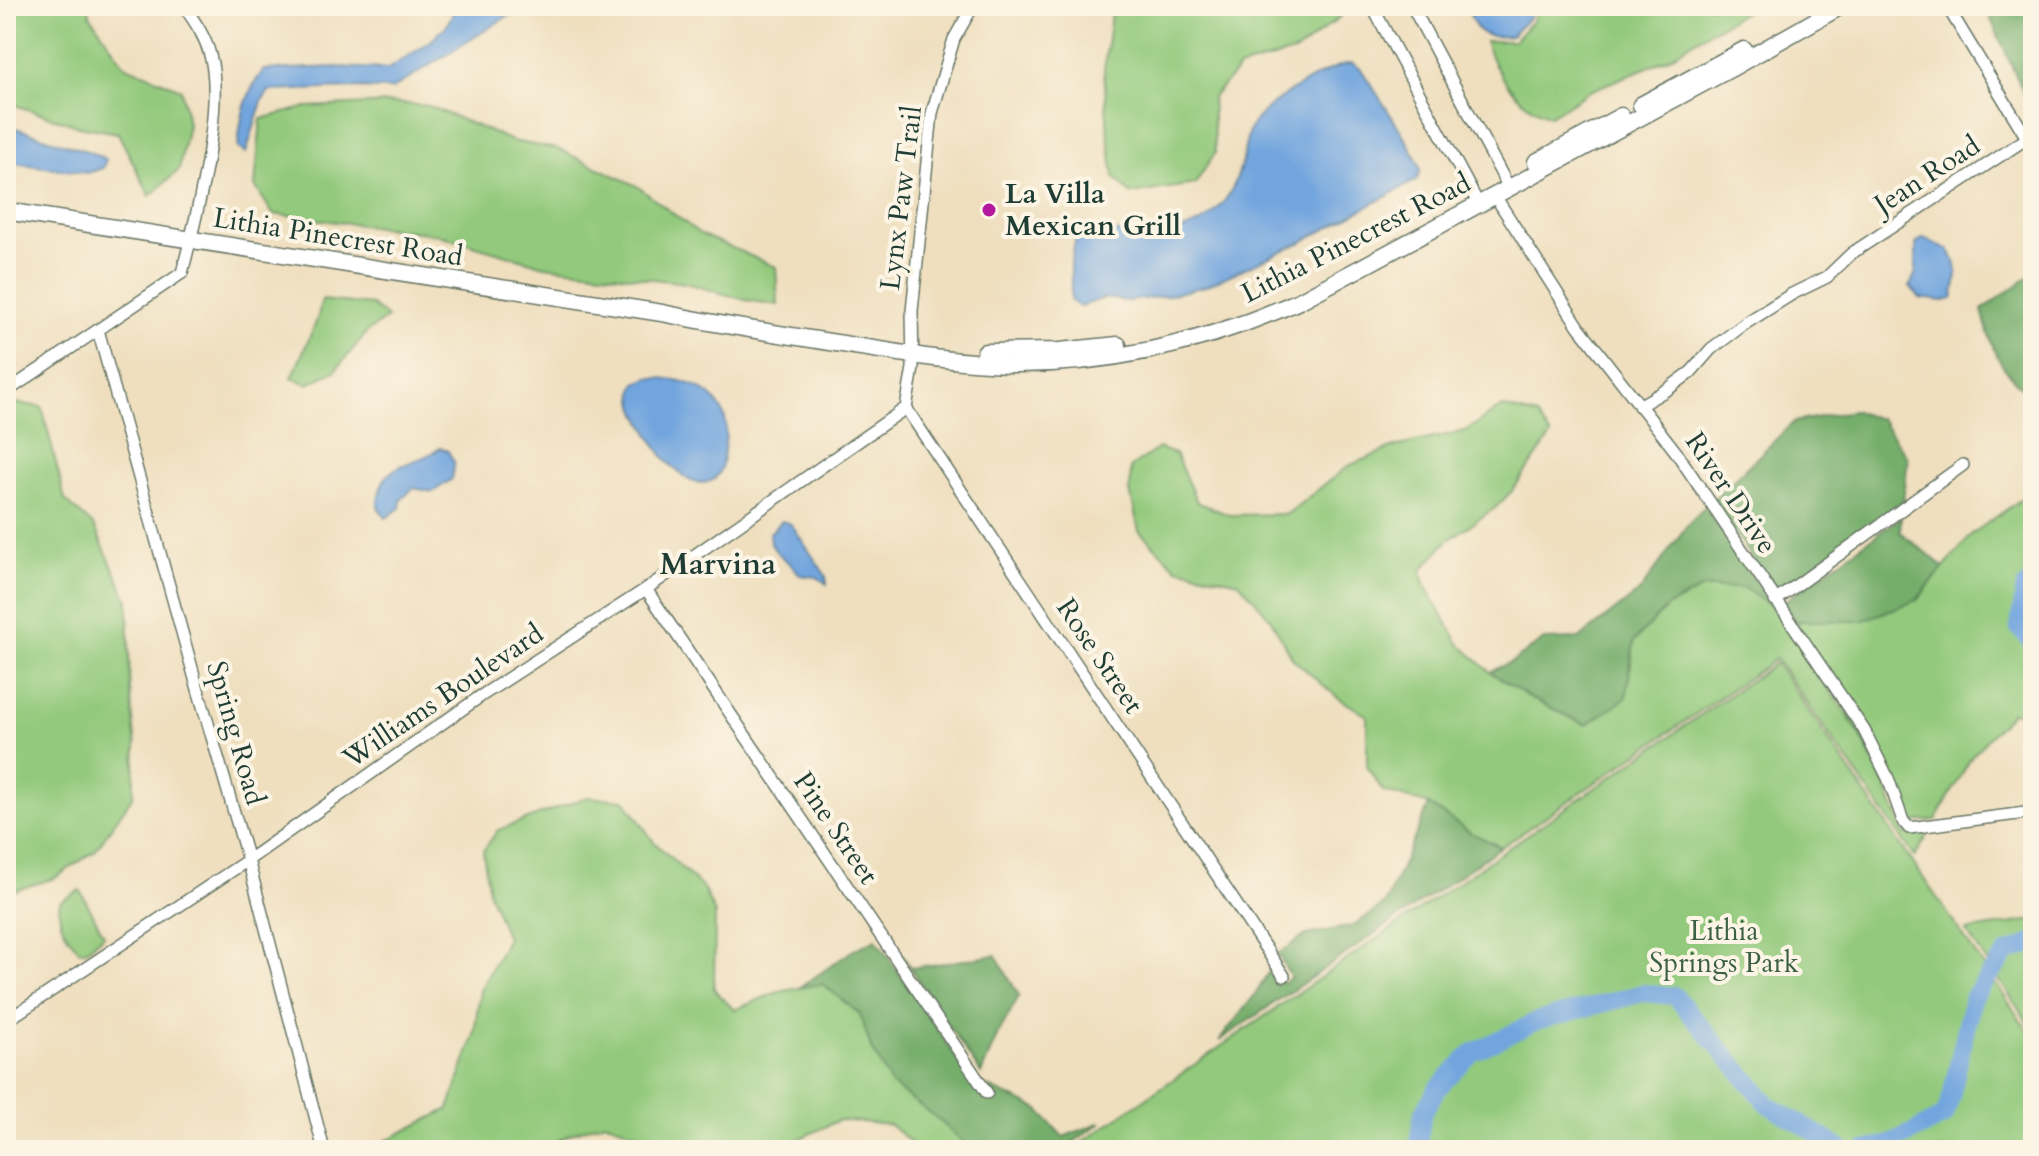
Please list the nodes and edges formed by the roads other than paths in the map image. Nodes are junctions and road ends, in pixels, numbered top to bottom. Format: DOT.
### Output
graph roads {
  1 [pos="184,6"];
  2 [pos="973,6"];
  3 [pos="1372,6"];
  4 [pos="1412,6"];
  5 [pos="1840,6"];
  6 [pos="1947,6"];
  7 [pos="2030,143"];
  8 [pos="1503,188"];
  9 [pos="1476,200"];
  10 [pos="6,211"];
  11 [pos="191,241"];
  12 [pos="98,330"];
  13 [pos="914,350"];
  14 [pos="6,392"];
  15 [pos="1639,406"];
  16 [pos="906,408"];
  17 [pos="1963,465"];
  18 [pos="646,589"];
  19 [pos="1775,601"];
  20 [pos="2033,812"];
  21 [pos="248,860"];
  22 [pos="1284,976"];
  23 [pos="6,1021"];
  24 [pos="987,1093"];
  25 [pos="324,1150"];
  1 -- 11 [label="street"];
  2 -- 13 [label="street, Lynx Paw Trail"];
  3 -- 9 [label="street"];
  4 -- 8 [label="street, River Drive"];
  5 -- 8 [label="main road, Lithia Pinecrest Road"];
  6 -- 7 [label="street"];
  7 -- 15 [label="street, Jean Road"];
  8 -- 9 [label="main road, Lithia Pinecrest Road"];
  8 -- 15 [label="street, River Drive"];
  9 -- 13 [label="main road, Lithia Pinecrest Road"];
  10 -- 11 [label="main road, Lithia Pinecrest Road"];
  11 -- 12 [label="street"];
  11 -- 13 [label="main road, Lithia Pinecrest Road"];
  12 -- 14 [label="street"];
  12 -- 21 [label="street, Spring Road"];
  13 -- 16 [label="street"];
  15 -- 19 [label="street, River Drive"];
  16 -- 18 [label="street, Williams Boulevard"];
  16 -- 22 [label="street, Rose Street"];
  17 -- 19 [label="street"];
  18 -- 21 [label="street, Williams Boulevard"];
  18 -- 24 [label="street, Pine Street"];
  19 -- 20 [label="street, River Drive"];
  21 -- 23 [label="street, Williams Boulevard"];
  21 -- 25 [label="street, Spring Road"];
}
